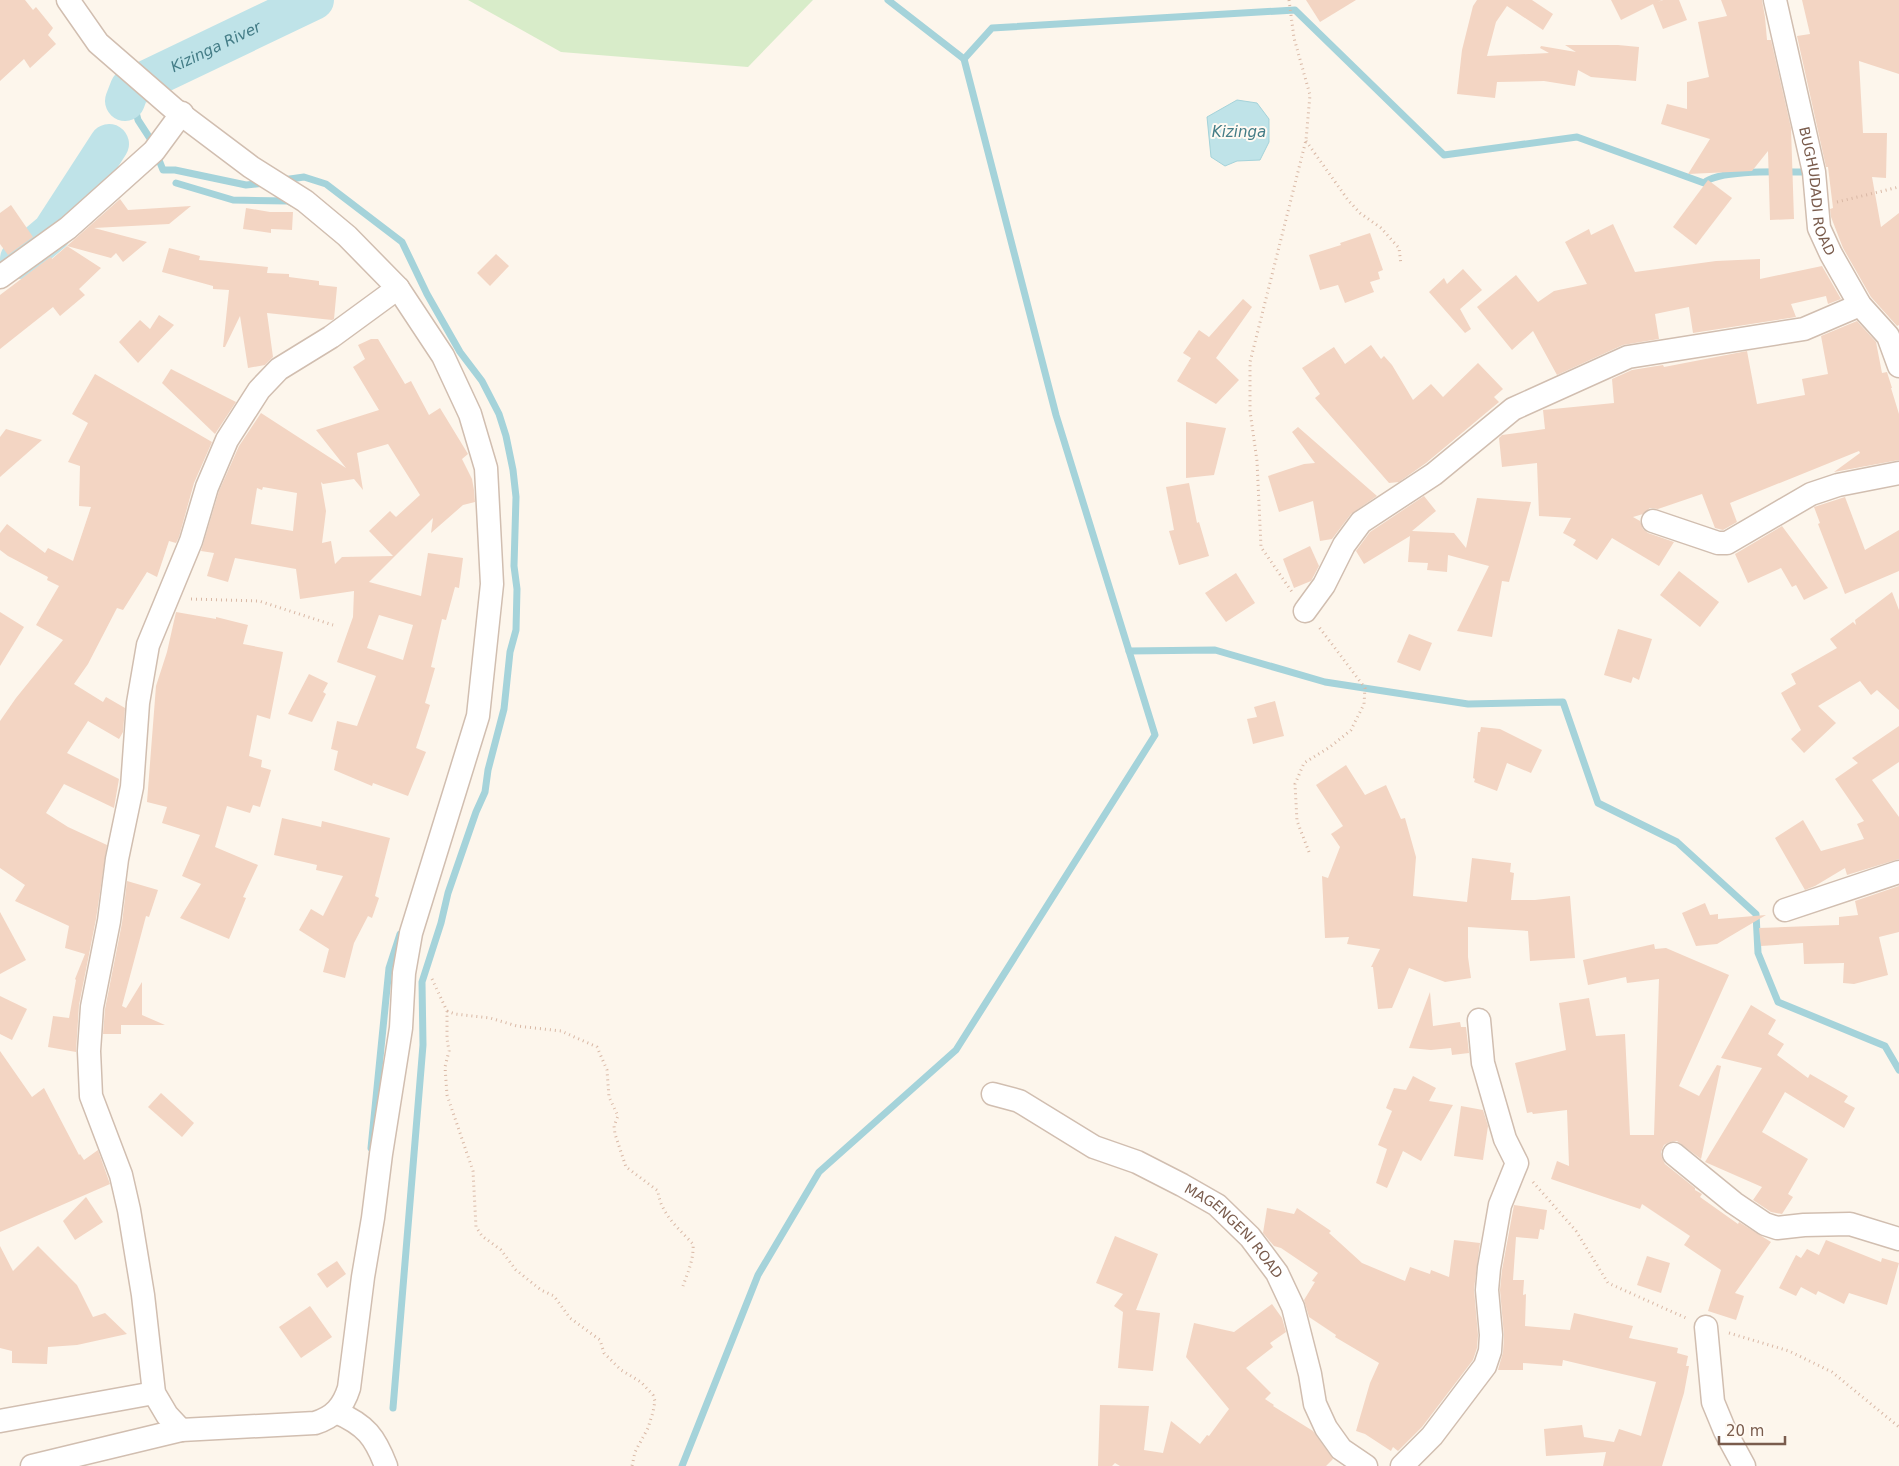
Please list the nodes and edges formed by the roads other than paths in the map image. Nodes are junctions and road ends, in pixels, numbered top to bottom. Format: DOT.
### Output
graph roads {
  1 [pos="68,0"];
  2 [pos="1775,0"];
  3 [pos="178,111"];
  4 [pos="0,277"];
  5 [pos="398,288"];
  6 [pos="1860,305"];
  7 [pos="1894,332"];
  8 [pos="1899,366"];
  9 [pos="1899,473"];
  10 [pos="1653,521"];
  11 [pos="1305,611"];
  12 [pos="1899,872"];
  13 [pos="1785,910"];
  14 [pos="1479,1020"];
  15 [pos="993,1094"];
  16 [pos="1674,1154"];
  17 [pos="1899,1239"];
  18 [pos="1706,1327"];
  19 [pos="154,1393"];
  20 [pos="336,1412"];
  21 [pos="0,1421"];
  22 [pos="181,1430"];
  23 [pos="32,1466"];
  24 [pos="386,1466"];
  25 [pos="1366,1466"];
  26 [pos="1402,1466"];
  27 [pos="1744,1466"];
  1 -- 3 [label="street"];
  2 -- 6 [label="street, BUGHUDADI ROAD"];
  3 -- 4 [label="street"];
  3 -- 5 [label="street"];
  5 -- 19 [label="street"];
  5 -- 20 [label="street"];
  6 -- 7 [label="street, BUGHUDADI ROAD"];
  6 -- 11 [label="street"];
  7 -- 8 [label="street, BUGHUDADI ROAD"];
  9 -- 10 [label="street"];
  12 -- 13 [label="street"];
  14 -- 26 [label="street"];
  15 -- 25 [label="street, MAGENGENI ROAD"];
  16 -- 17 [label="street"];
  18 -- 27 [label="street"];
  19 -- 21 [label="street"];
  19 -- 22 [label="street"];
  20 -- 22 [label="street"];
  20 -- 24 [label="street"];
  22 -- 23 [label="street"];
}
